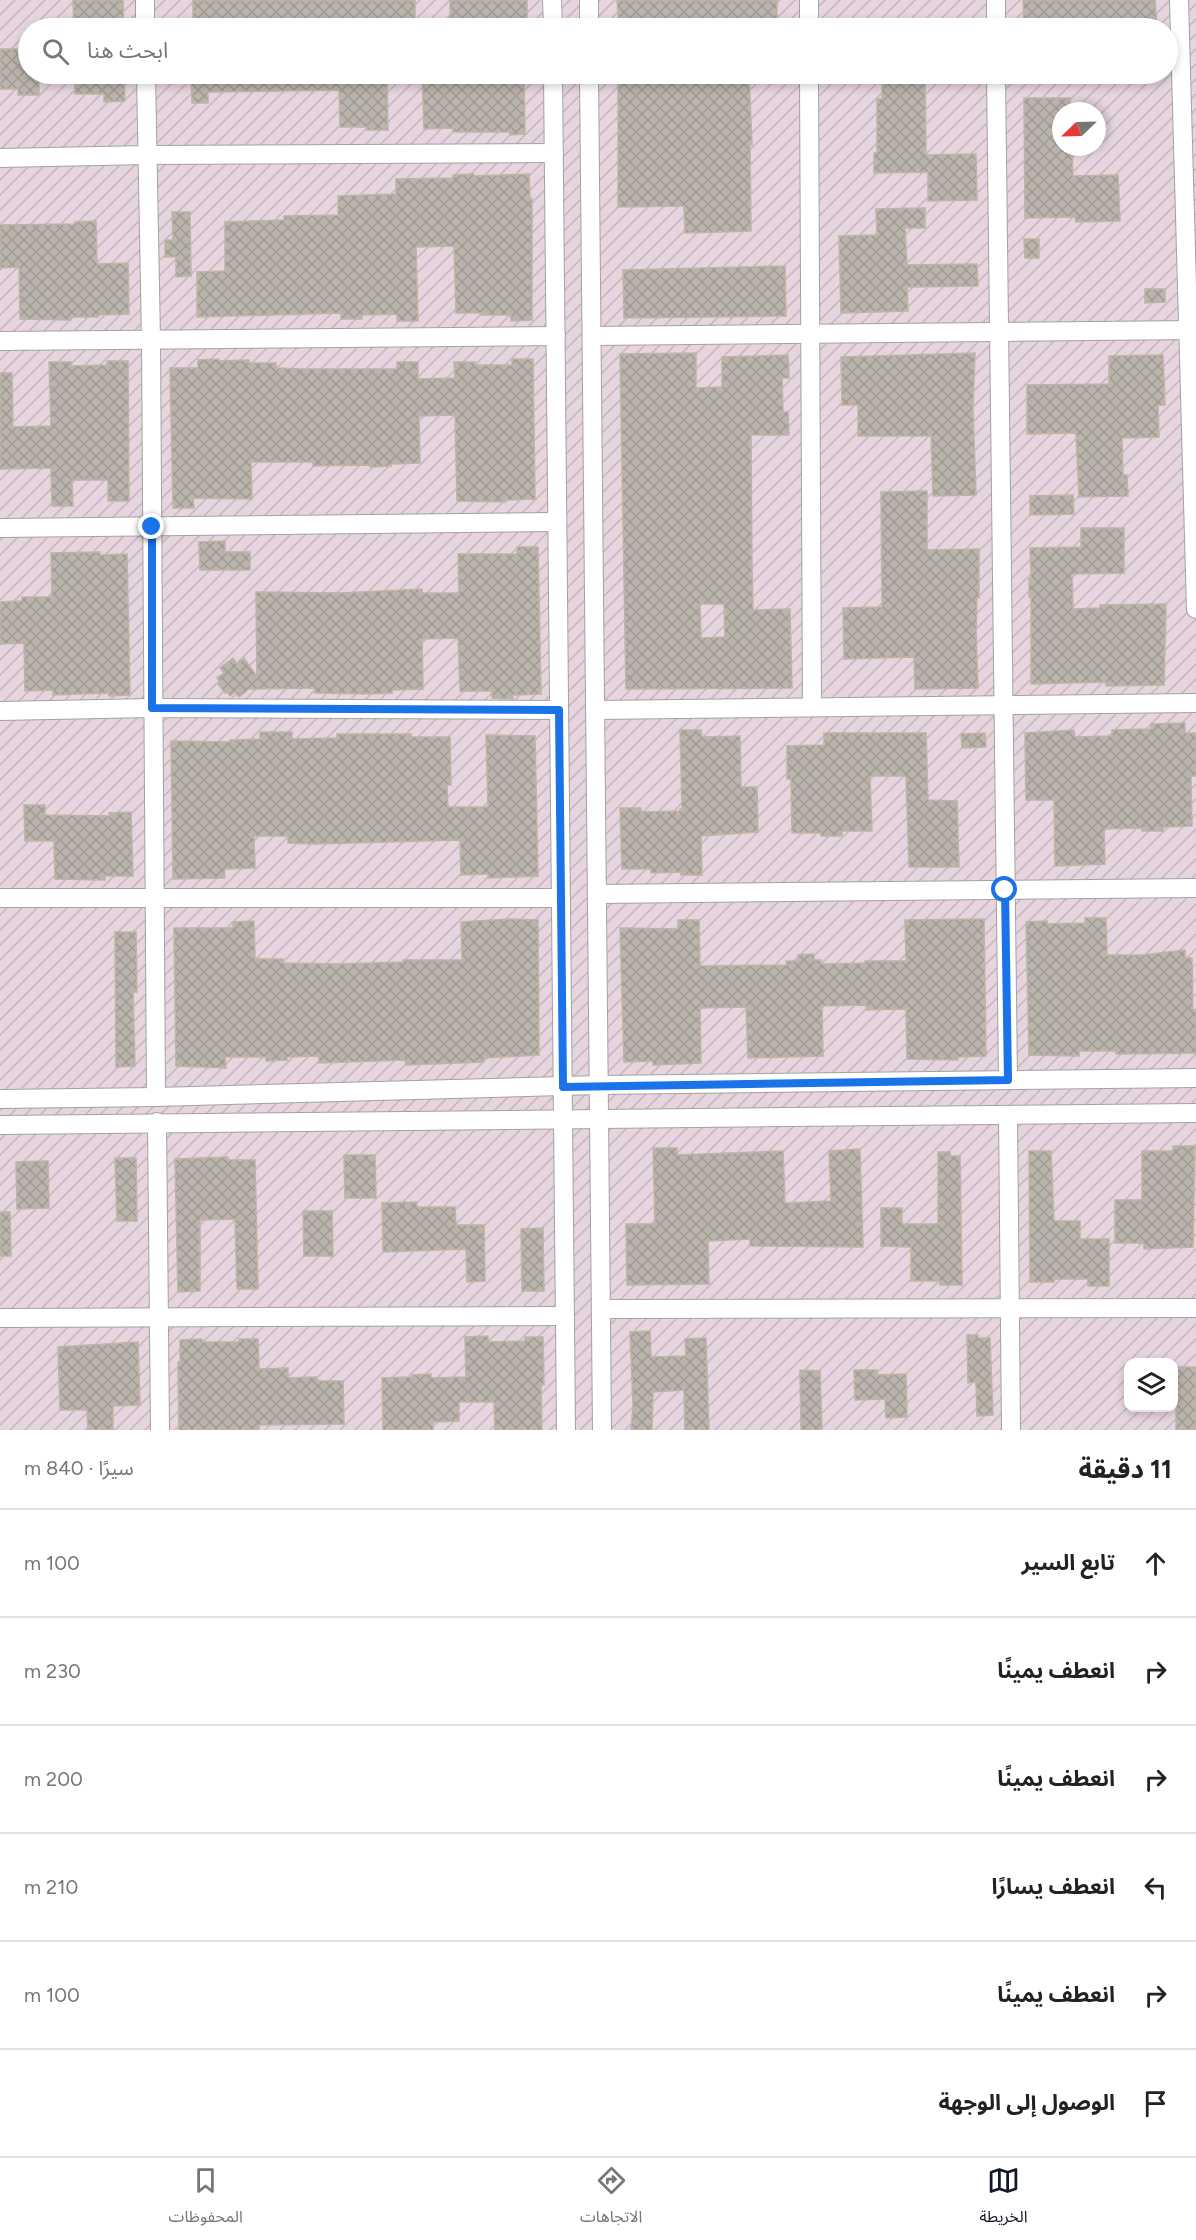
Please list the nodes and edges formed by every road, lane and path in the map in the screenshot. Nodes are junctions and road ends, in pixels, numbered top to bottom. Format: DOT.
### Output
graph roads {
  1 [pos="145,0"];
  2 [pos="552,0"];
  3 [pos="589,0"];
  4 [pos="809,0"];
  5 [pos="996,0"];
  6 [pos="1179,0"];
  7 [pos="145,18"];
  8 [pos="553,18"];
  9 [pos="589,18"];
  10 [pos="809,18"];
  11 [pos="996,18"];
  12 [pos="146,84"];
  13 [pos="553,84"];
  14 [pos="589,84"];
  15 [pos="809,84"];
  16 [pos="996,84"];
  17 [pos="554,153"];
  18 [pos="147,155"];
  19 [pos="0,158"];
  20 [pos="1192,330"];
  21 [pos="999,332"];
  22 [pos="810,334"];
  23 [pos="556,336"];
  24 [pos="592,336"];
  25 [pos="151,340"];
  26 [pos="0,341"];
  27 [pos="557,522"];
  28 [pos="152,527"];
  29 [pos="0,528"];
  30 [pos="1196,609"];
  31 [pos="1196,703"];
  32 [pos="1003,704"];
  33 [pos="812,707"];
  34 [pos="152,708"];
  35 [pos="559,710"];
  36 [pos="595,710"];
  37 [pos="0,711"];
  38 [pos="1196,888"];
  39 [pos="1005,890"];
  40 [pos="597,894"];
  41 [pos="154,896"];
  42 [pos="0,898"];
  43 [pos="561,898"];
  44 [pos="1196,1078"];
  45 [pos="1008,1080"];
  46 [pos="599,1085"];
  47 [pos="563,1087"];
  48 [pos="156,1097"];
  49 [pos="0,1099"];
  50 [pos="1196,1113"];
  51 [pos="1008,1115"];
  52 [pos="563,1119"];
  53 [pos="599,1119"];
  54 [pos="157,1122"];
  55 [pos="0,1125"];
  56 [pos="1010,1308"];
  57 [pos="1196,1308"];
  58 [pos="601,1309"];
  59 [pos="565,1316"];
  60 [pos="0,1318"];
  61 [pos="158,1318"];
  62 [pos="160,1430"];
  63 [pos="566,1430"];
  64 [pos="602,1430"];
  65 [pos="1011,1430"];
  1 -- 7 [label="street"];
  2 -- 8 [label="street"];
  3 -- 9 [label="street"];
  4 -- 10 [label="street"];
  5 -- 11 [label="street"];
  6 -- 20 [label="street"];
  12 -- 18 [label="street"];
  13 -- 17 [label="street"];
  14 -- 24 [label="street"];
  15 -- 22 [label="street"];
  16 -- 21 [label="street"];
  17 -- 18 [label="street"];
  17 -- 23 [label="street"];
  18 -- 19 [label="street"];
  18 -- 25 [label="street"];
  20 -- 21 [label="street"];
  20 -- 30 [label="street"];
  21 -- 22 [label="street"];
  21 -- 32 [label="street"];
  22 -- 24 [label="street"];
  22 -- 33 [label="street"];
  23 -- 25 [label="street"];
  23 -- 27 [label="street"];
  24 -- 36 [label="street"];
  25 -- 26 [label="street"];
  25 -- 28 [label="street"];
  27 -- 28 [label="street"];
  27 -- 35 [label="street"];
  28 -- 29 [label="street"];
  28 -- 34 [label="street"];
  31 -- 32 [label="street"];
  32 -- 33 [label="street"];
  32 -- 39 [label="street"];
  33 -- 36 [label="street"];
  34 -- 35 [label="street"];
  34 -- 37 [label="street"];
  34 -- 41 [label="street"];
  35 -- 43 [label="street"];
  36 -- 40 [label="street"];
  38 -- 39 [label="street"];
  39 -- 40 [label="street"];
  39 -- 45 [label="street"];
  40 -- 46 [label="street"];
  41 -- 42 [label="street"];
  41 -- 43 [label="street"];
  41 -- 48 [label="street"];
  43 -- 47 [label="street"];
  44 -- 45 [label="street"];
  45 -- 46 [label="street"];
  46 -- 47 [label="street"];
  46 -- 53 [label="street"];
  47 -- 48 [label="street"];
  47 -- 52 [label="street"];
  48 -- 49 [label="street"];
  50 -- 51 [label="street"];
  51 -- 53 [label="street"];
  51 -- 56 [label="street"];
  52 -- 53 [label="street"];
  52 -- 54 [label="street"];
  52 -- 59 [label="street"];
  53 -- 58 [label="street"];
  54 -- 55 [label="street"];
  54 -- 61 [label="street"];
  56 -- 57 [label="street"];
  56 -- 58 [label="street"];
  56 -- 65 [label="street"];
  58 -- 64 [label="street"];
  59 -- 61 [label="street"];
  59 -- 63 [label="street"];
  60 -- 61 [label="street"];
  61 -- 62 [label="street"];
}
